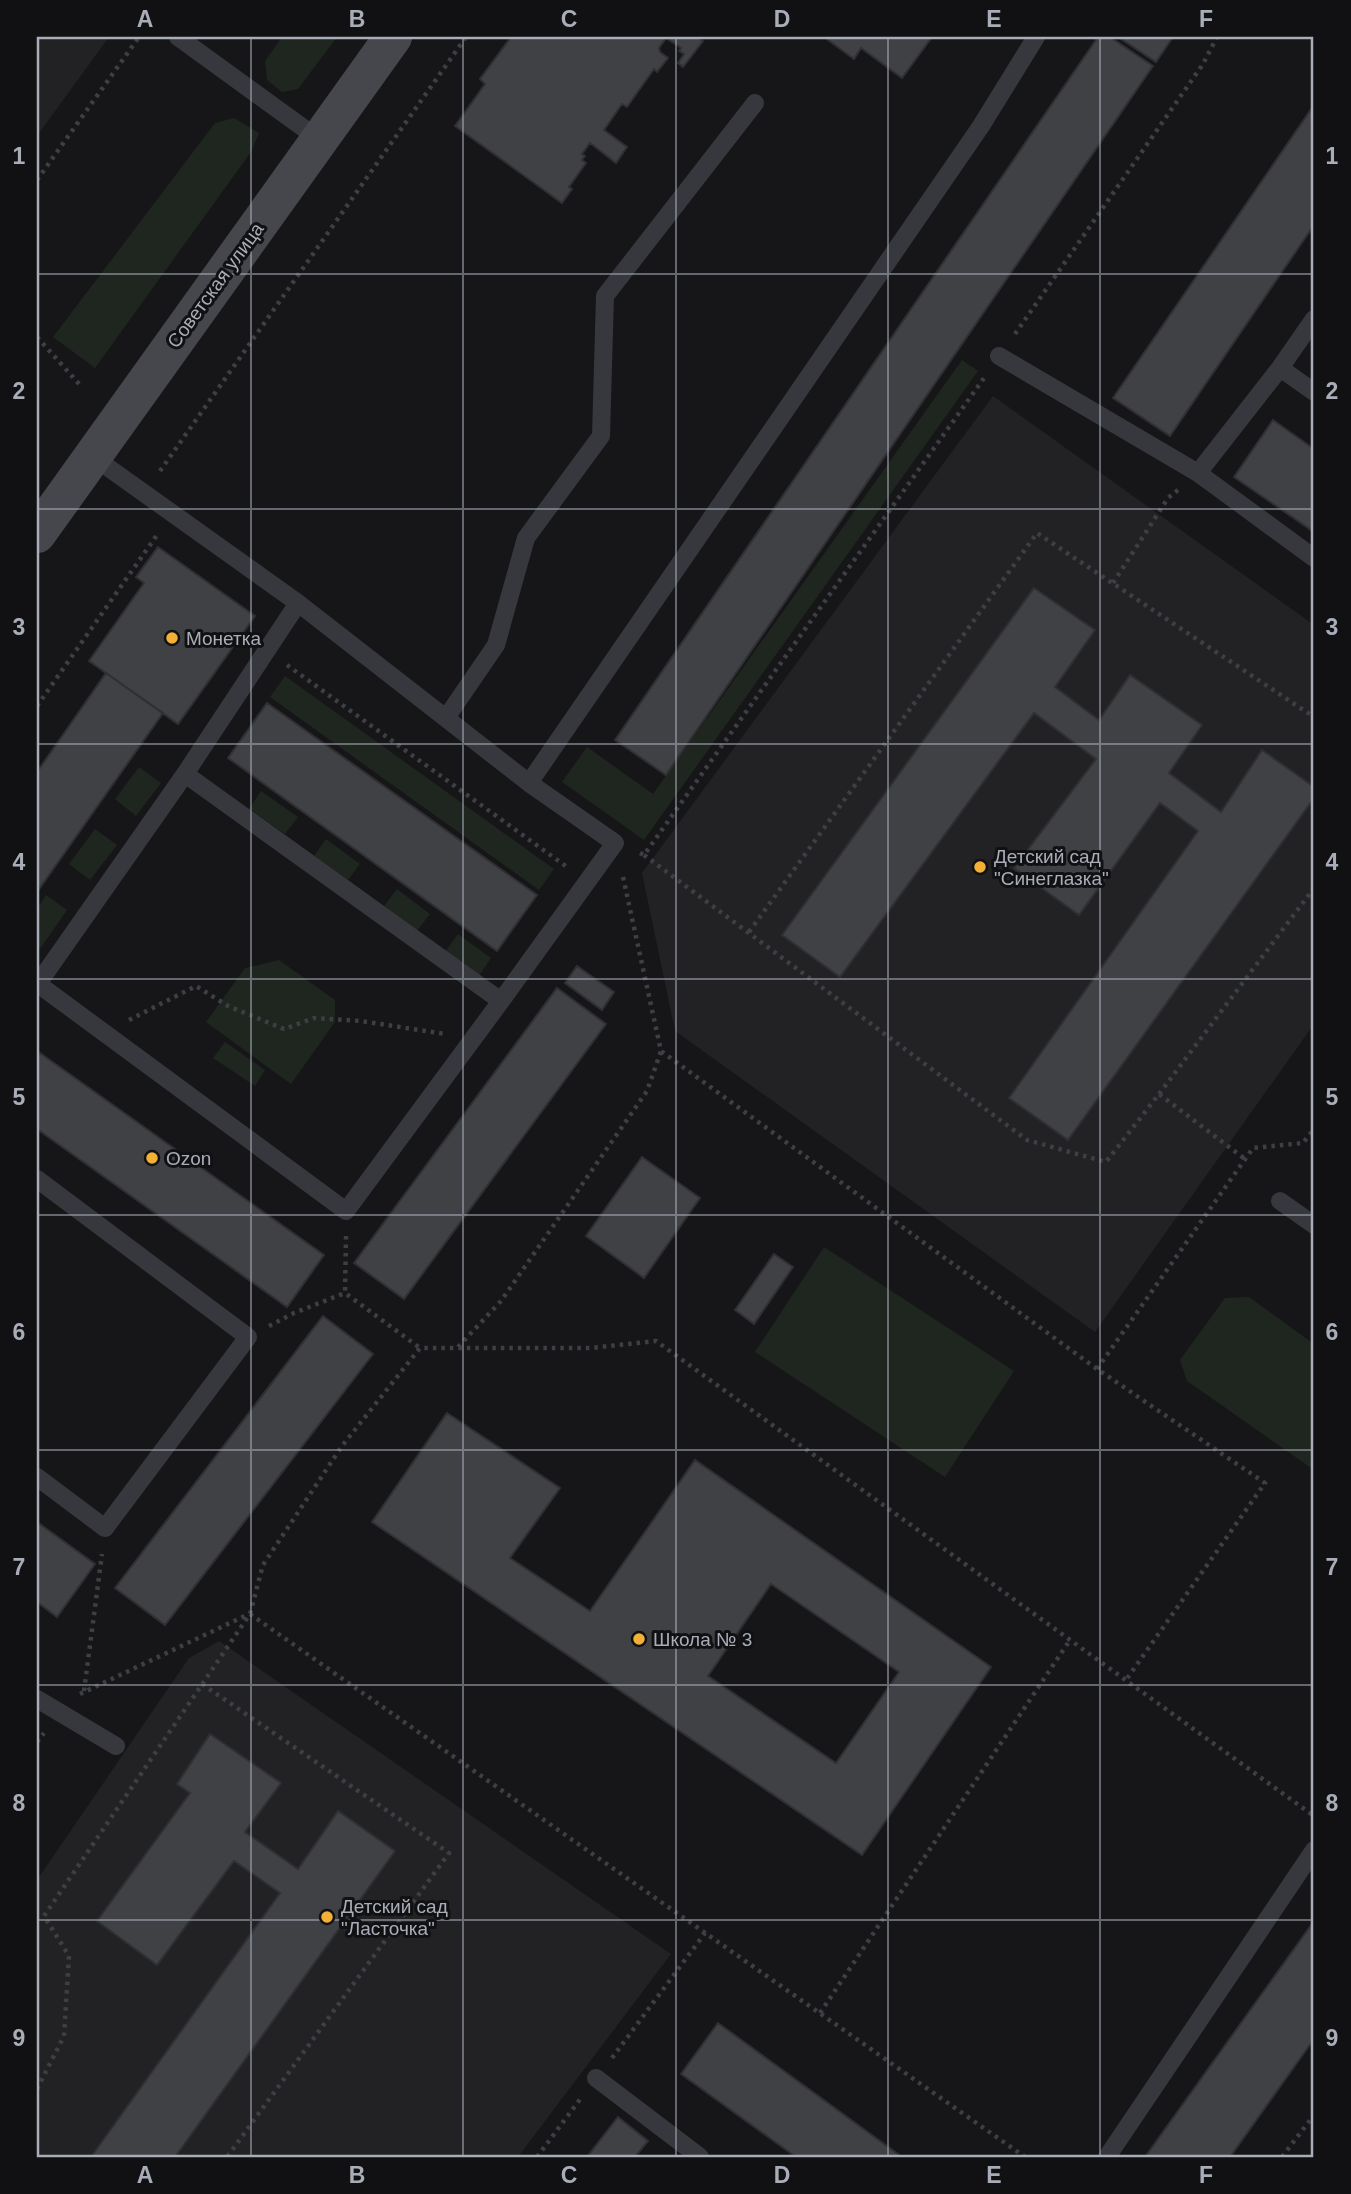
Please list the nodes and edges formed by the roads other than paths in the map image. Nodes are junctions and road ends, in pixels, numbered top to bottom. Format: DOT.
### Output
graph roads {
  1 [pos="178,37"];
  2 [pos="393,37"];
  3 [pos="1035,37"];
  4 [pos="755,103"];
  5 [pos="320,140"];
  6 [pos="1314,319"];
  7 [pos="999,356"];
  8 [pos="1280,369"];
  9 [pos="1314,393"];
  10 [pos="92,456"];
  11 [pos="1198,473"];
  12 [pos="37,534"];
  13 [pos="1314,558"];
  14 [pos="298,603"];
  15 [pos="446,719"];
  16 [pos="185,774"];
  17 [pos="529,783"];
  18 [pos="37,984"];
  19 [pos="501,1001"];
  20 [pos="37,1179"];
  21 [pos="1280,1201"];
  22 [pos="1314,1225"];
  23 [pos="37,1477"];
  24 [pos="37,1699"];
  25 [pos="116,1746"];
  26 [pos="1314,1850"];
  27 [pos="596,2078"];
  28 [pos="700,2157"];
  29 [pos="1107,2157"];
  1 -- 5 [label="lane"];
  2 -- 5 [label="main road, Советская улица"];
  3 -- 17 [label="lane"];
  4 -- 15 [label="lane"];
  5 -- 10 [label="main road, Советская улица"];
  6 -- 8 [label="lane"];
  7 -- 11 [label="lane"];
  8 -- 9 [label="lane"];
  8 -- 11 [label="lane"];
  10 -- 12 [label="main road, Советская улица"];
  10 -- 14 [label="lane"];
  11 -- 13 [label="lane"];
  14 -- 15 [label="lane"];
  14 -- 16 [label="lane"];
  15 -- 17 [label="lane"];
  16 -- 18 [label="lane"];
  16 -- 19 [label="lane"];
  17 -- 19 [label="lane"];
  18 -- 19 [label="lane"];
  20 -- 23 [label="lane"];
  21 -- 22 [label="lane"];
  24 -- 25 [label="lane"];
  26 -- 29 [label="lane"];
  27 -- 28 [label="lane"];
}
